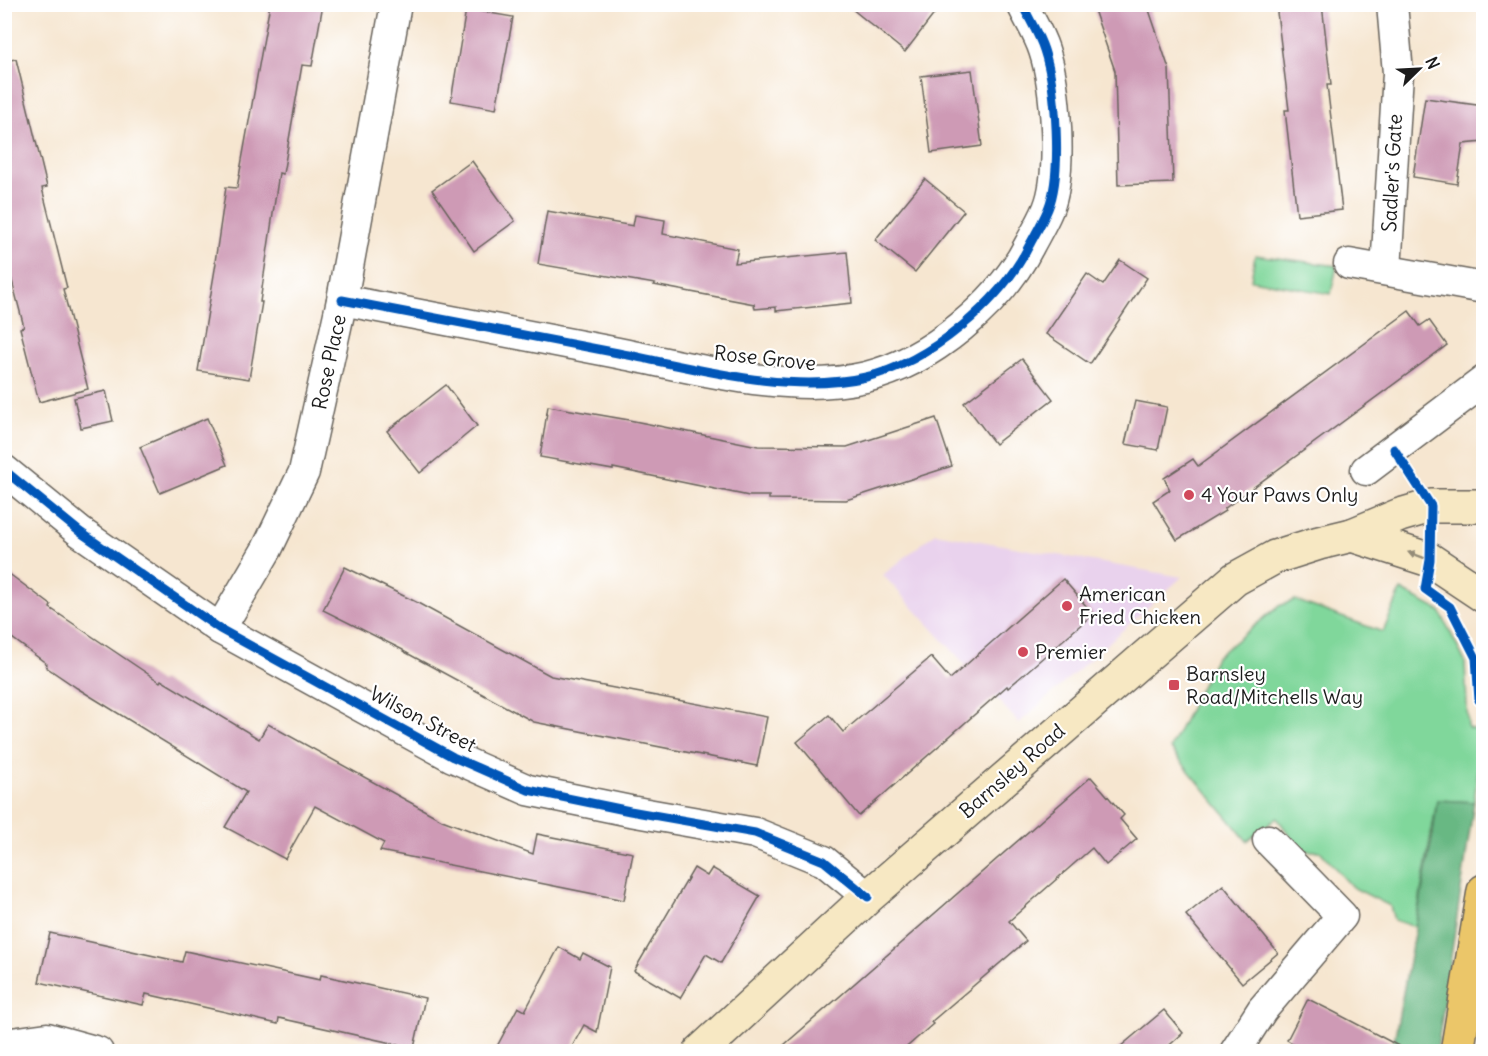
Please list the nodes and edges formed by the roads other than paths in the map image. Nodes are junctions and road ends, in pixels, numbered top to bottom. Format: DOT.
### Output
graph roads {
  1 [pos="396,4"];
  2 [pos="1022,4"];
  3 [pos="1392,4"];
  4 [pos="1350,264"];
  5 [pos="1386,270"];
  6 [pos="1484,288"];
  7 [pos="342,300"];
  8 [pos="1484,381"];
  9 [pos="4,470"];
  10 [pos="1366,470"];
  11 [pos="1484,506"];
  12 [pos="1352,535"];
  13 [pos="1484,596"];
  14 [pos="220,629"];
  15 [pos="1268,840"];
  16 [pos="1484,891"];
  17 [pos="868,897"];
  18 [pos="4,1044"];
  19 [pos="98,1052"];
  20 [pos="700,1052"];
  21 [pos="1235,1052"];
  22 [pos="1457,1052"];
  1 -- 7 [label="street, Rose Place"];
  2 -- 7 [label="street, Rose Grove"];
  3 -- 5 [label="street, Sadler's Gate"];
  4 -- 5 [label="street"];
  5 -- 6 [label="street"];
  7 -- 14 [label="street, Rose Place"];
  8 -- 10 [label="street"];
  9 -- 14 [label="street, Wilson Street"];
  11 -- 12 [label="street, Barnsley Road"];
  13 -- 12 [label="street, one-way"];
  12 -- 17 [label="street, Barnsley Road"];
  14 -- 17 [label="street, Wilson Street"];
  15 -- 21 [label="street"];
  16 -- 22 [label="main road"];
  17 -- 20 [label="street, Barnsley Road"];
  18 -- 19 [label="street"];
}
